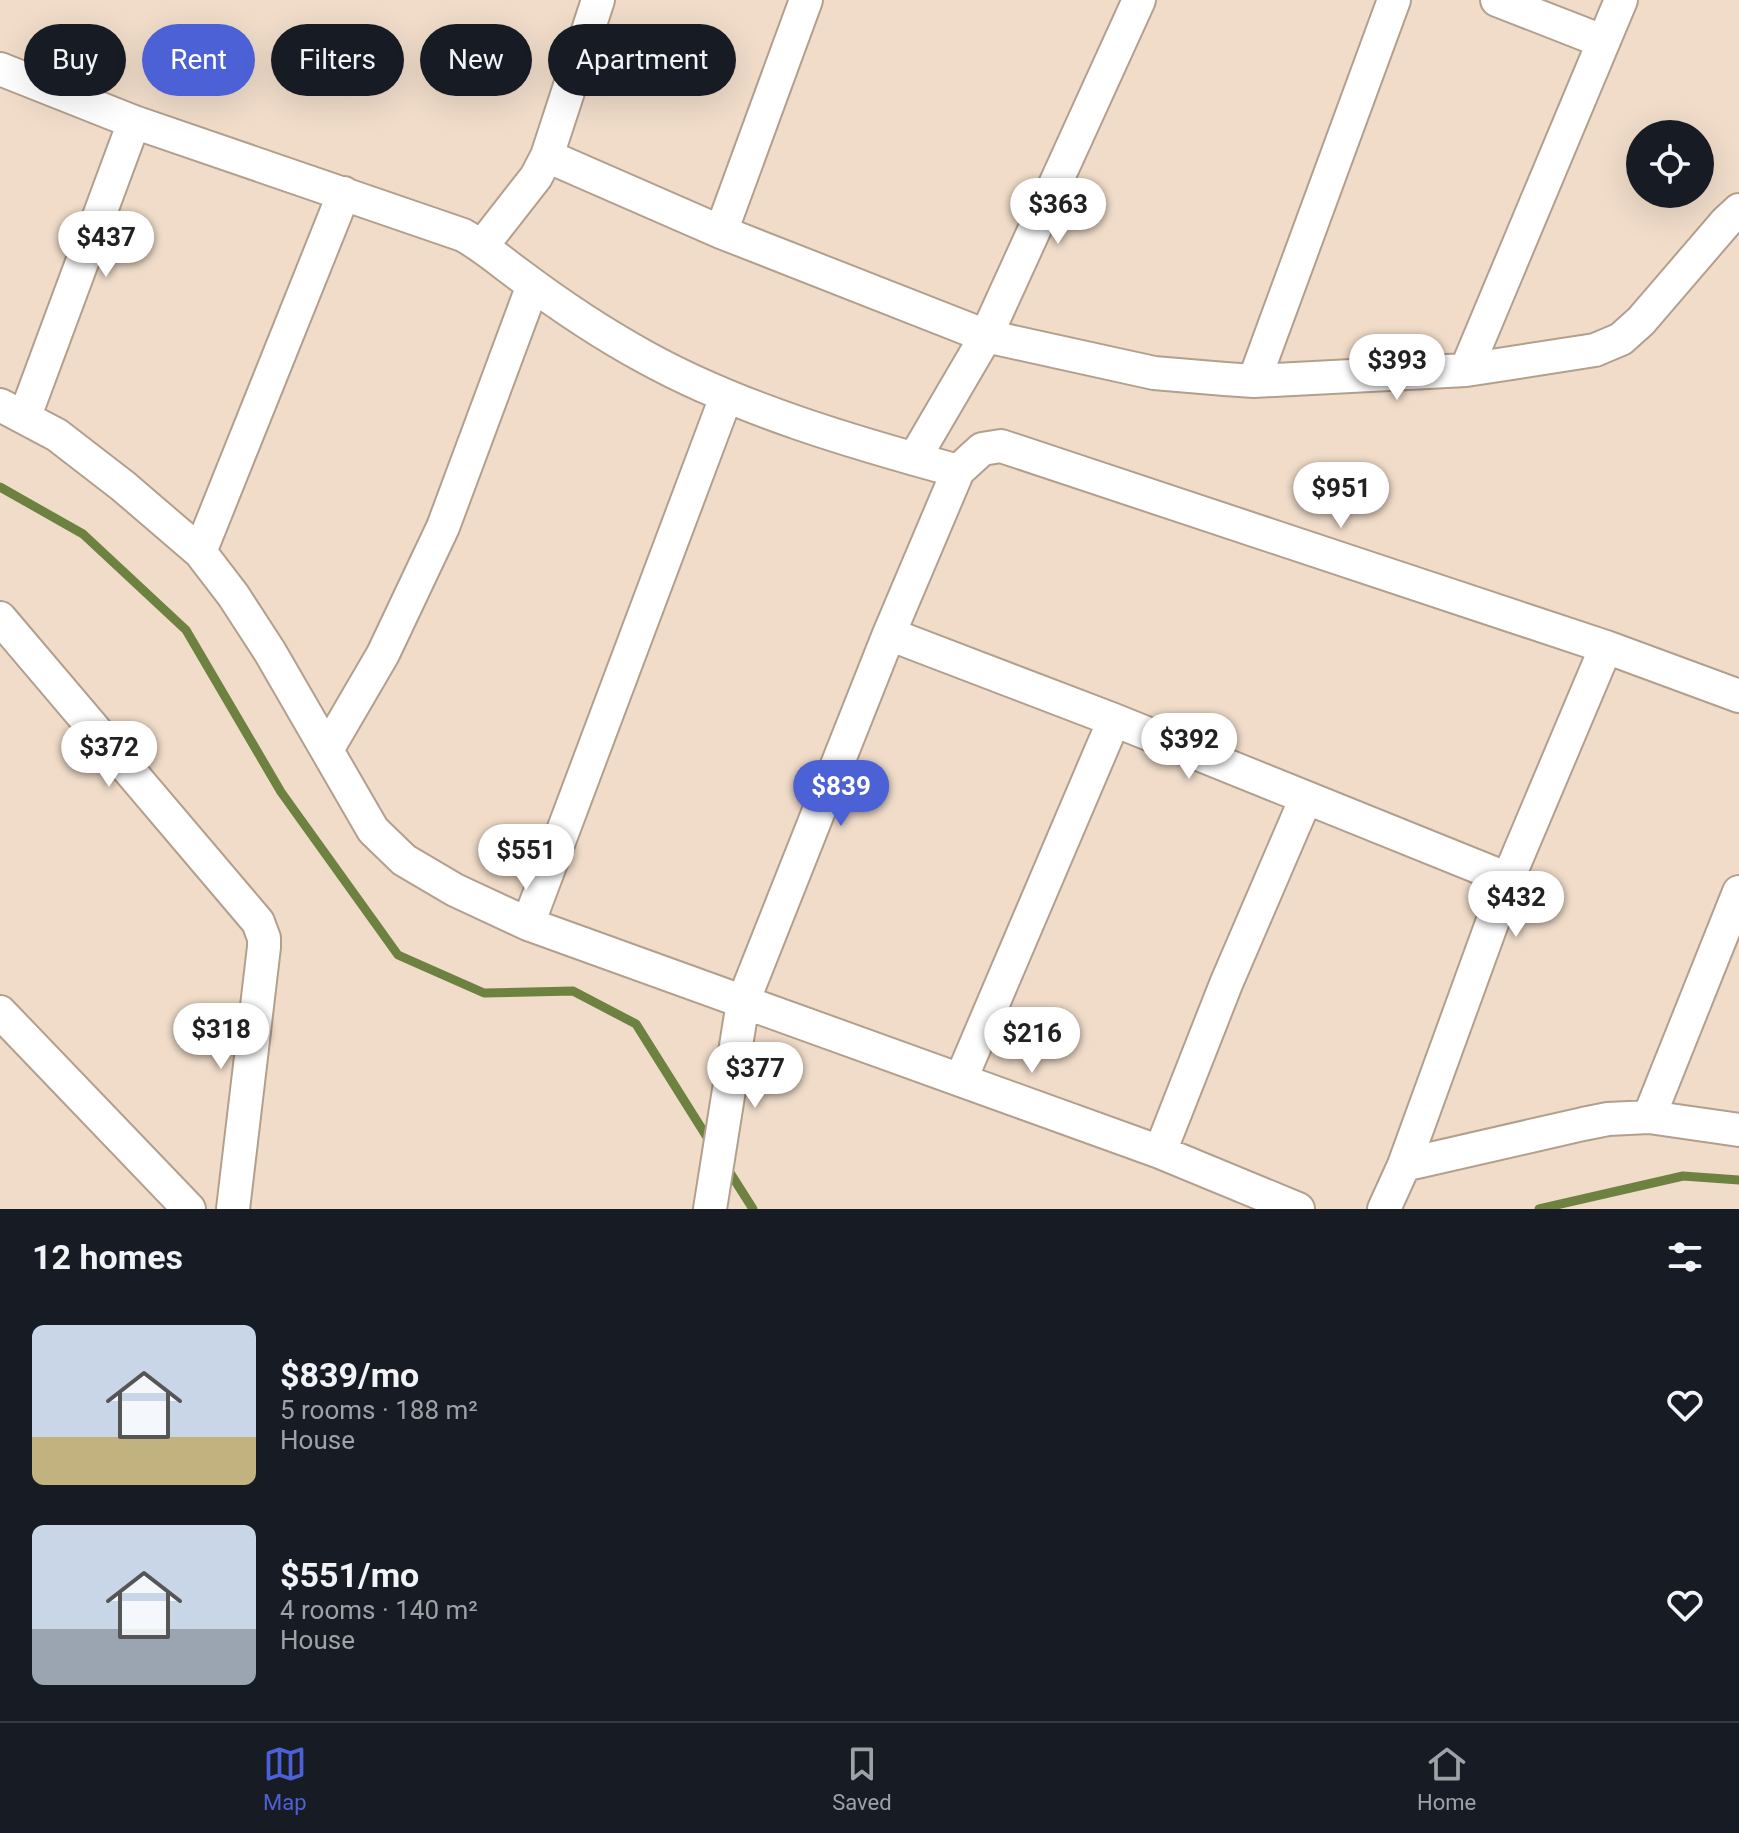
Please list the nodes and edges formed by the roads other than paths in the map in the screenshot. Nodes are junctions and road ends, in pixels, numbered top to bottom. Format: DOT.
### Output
graph roads {
  1 [pos="598,0"];
  2 [pos="806,0"];
  3 [pos="1139,0"];
  4 [pos="1394,0"];
  5 [pos="1497,0"];
  6 [pos="1621,0"];
  7 [pos="1602,41"];
  8 [pos="0,69"];
  9 [pos="134,122"];
  10 [pos="547,156"];
  11 [pos="344,193"];
  12 [pos="1739,210"];
  13 [pos="721,232"];
  14 [pos="482,246"];
  15 [pos="533,285"];
  16 [pos="986,336"];
  17 [pos="1466,370"];
  18 [pos="1254,381"];
  19 [pos="726,397"];
  20 [pos="12,410"];
  21 [pos="914,459"];
  22 [pos="958,471"];
  23 [pos="200,552"];
  24 [pos="0,618"];
  25 [pos="889,634"];
  26 [pos="1606,647"];
  27 [pos="1739,696"];
  28 [pos="1114,720"];
  29 [pos="327,750"];
  30 [pos="1306,798"];
  31 [pos="1508,879"];
  32 [pos="1739,892"];
  33 [pos="528,924"];
  34 [pos="743,1002"];
  35 [pos="0,1012"];
  36 [pos="961,1079"];
  37 [pos="1649,1117"];
  38 [pos="1739,1130"];
  39 [pos="1160,1152"];
  40 [pos="1404,1165"];
  41 [pos="189,1209"];
  42 [pos="233,1209"];
  43 [pos="710,1209"];
  44 [pos="1298,1209"];
  45 [pos="1384,1209"];
  1 -- 10 [label="street"];
  2 -- 13 [label="street"];
  3 -- 16 [label="street"];
  4 -- 18 [label="street"];
  5 -- 7 [label="street"];
  6 -- 7 [label="street"];
  7 -- 17 [label="street"];
  8 -- 9 [label="street"];
  9 -- 11 [label="street"];
  9 -- 20 [label="street"];
  10 -- 13 [label="street"];
  10 -- 14 [label="street"];
  11 -- 14 [label="street"];
  11 -- 23 [label="street"];
  12 -- 17 [label="street"];
  13 -- 16 [label="street"];
  14 -- 15 [label="street"];
  15 -- 19 [label="street"];
  15 -- 29 [label="street"];
  16 -- 18 [label="street"];
  16 -- 21 [label="street"];
  17 -- 18 [label="street"];
  19 -- 21 [label="street"];
  19 -- 33 [label="street"];
  20 -- 23 [label="street"];
  21 -- 22 [label="street"];
  22 -- 25 [label="street"];
  22 -- 26 [label="street"];
  23 -- 29 [label="street"];
  24 -- 42 [label="street"];
  25 -- 28 [label="street"];
  25 -- 34 [label="street"];
  26 -- 27 [label="street"];
  26 -- 31 [label="street"];
  28 -- 30 [label="street"];
  28 -- 36 [label="street"];
  29 -- 33 [label="street"];
  30 -- 31 [label="street"];
  30 -- 39 [label="street"];
  31 -- 40 [label="street"];
  32 -- 37 [label="street"];
  33 -- 34 [label="street"];
  34 -- 36 [label="street"];
  34 -- 43 [label="street"];
  35 -- 41 [label="street"];
  36 -- 39 [label="street"];
  37 -- 38 [label="street"];
  37 -- 40 [label="street"];
  39 -- 44 [label="street"];
  40 -- 45 [label="street"];
}
